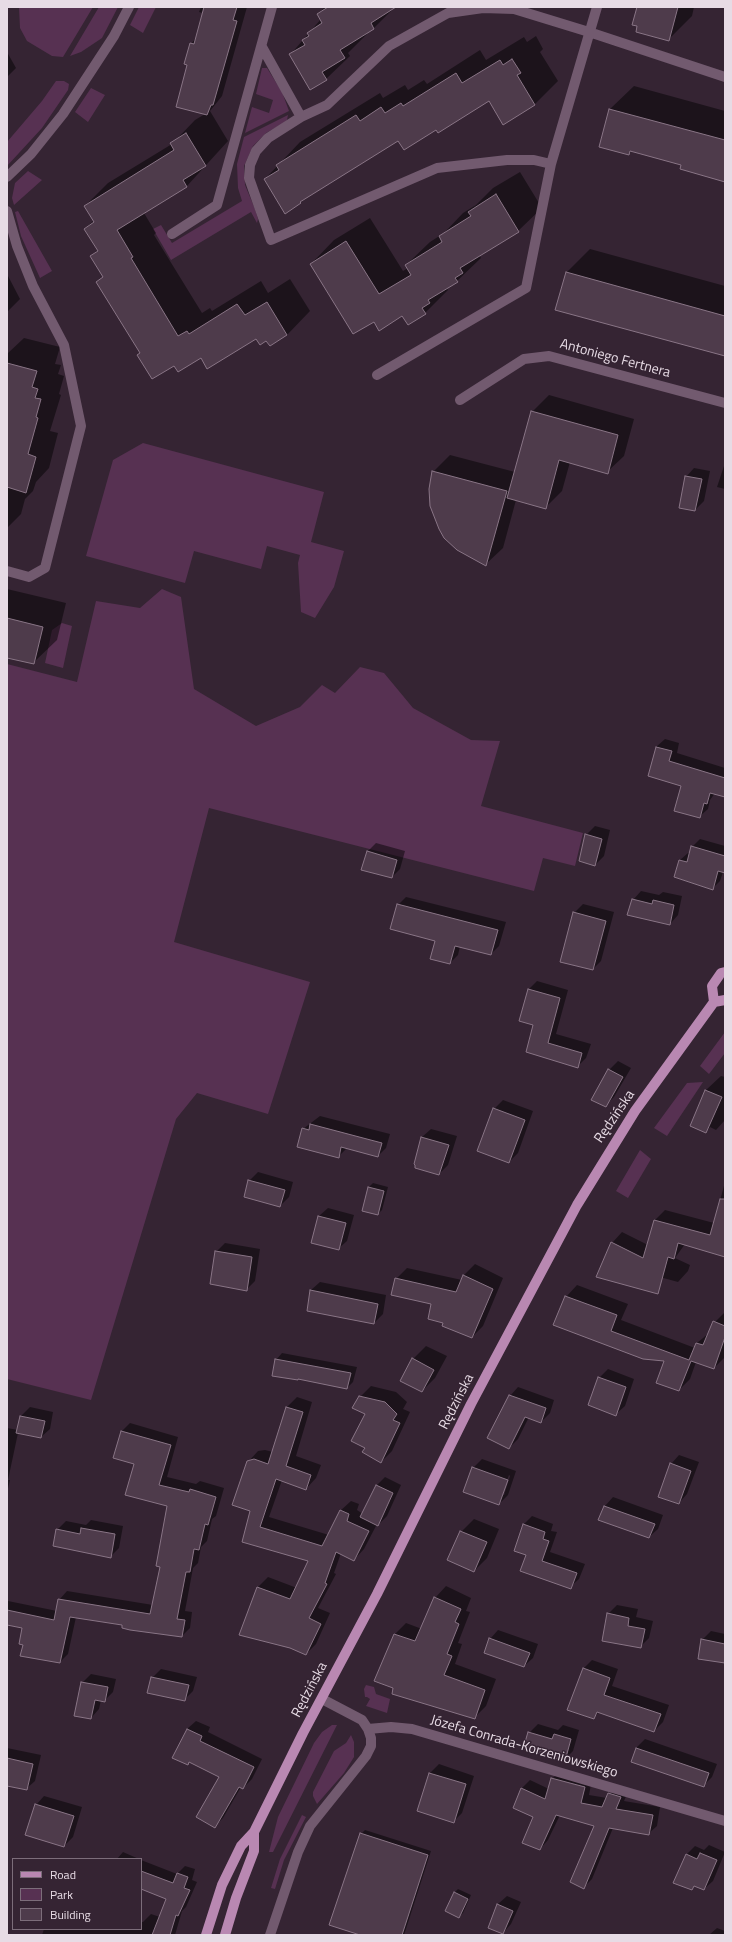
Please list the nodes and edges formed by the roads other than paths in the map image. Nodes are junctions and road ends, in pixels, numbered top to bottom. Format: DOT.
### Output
graph roads {
  1 [pos="129,7"];
  2 [pos="272,7"];
  3 [pos="597,7"];
  4 [pos="589,32"];
  5 [pos="262,47"];
  6 [pos="725,77"];
  7 [pos="301,117"];
  8 [pos="551,164"];
  9 [pos="7,177"];
  10 [pos="7,211"];
  11 [pos="172,234"];
  12 [pos="377,375"];
  13 [pos="460,400"];
  14 [pos="725,403"];
  15 [pos="7,571"];
  16 [pos="725,972"];
  17 [pos="725,1000"];
  18 [pos="714,1002"];
  19 [pos="322,1699"];
  20 [pos="368,1729"];
  21 [pos="725,1821"];
  22 [pos="254,1832"];
  23 [pos="206,1935"];
  24 [pos="225,1935"];
  25 [pos="270,1935"];
  1 -- 9 [label="street"];
  2 -- 5 [label="street"];
  3 -- 4 [label="street"];
  4 -- 6 [label="street"];
  4 -- 7 [label="street"];
  4 -- 8 [label="street"];
  5 -- 7 [label="street"];
  5 -- 11 [label="street"];
  7 -- 8 [label="street"];
  8 -- 12 [label="street"];
  10 -- 15 [label="street"];
  13 -- 14 [label="street, Antoniego Fertnera"];
  16 -- 18 [label="main road"];
  17 -- 18 [label="main road"];
  18 -- 19 [label="main road, Rędzińska"];
  19 -- 20 [label="street"];
  19 -- 22 [label="main road, Rędzińska"];
  20 -- 21 [label="street, Józefa Conrada-Korzeniowskiego"];
  20 -- 25 [label="street"];
  22 -- 23 [label="main road, Rędzińska"];
  22 -- 24 [label="main road, Rędzińska"];
}
